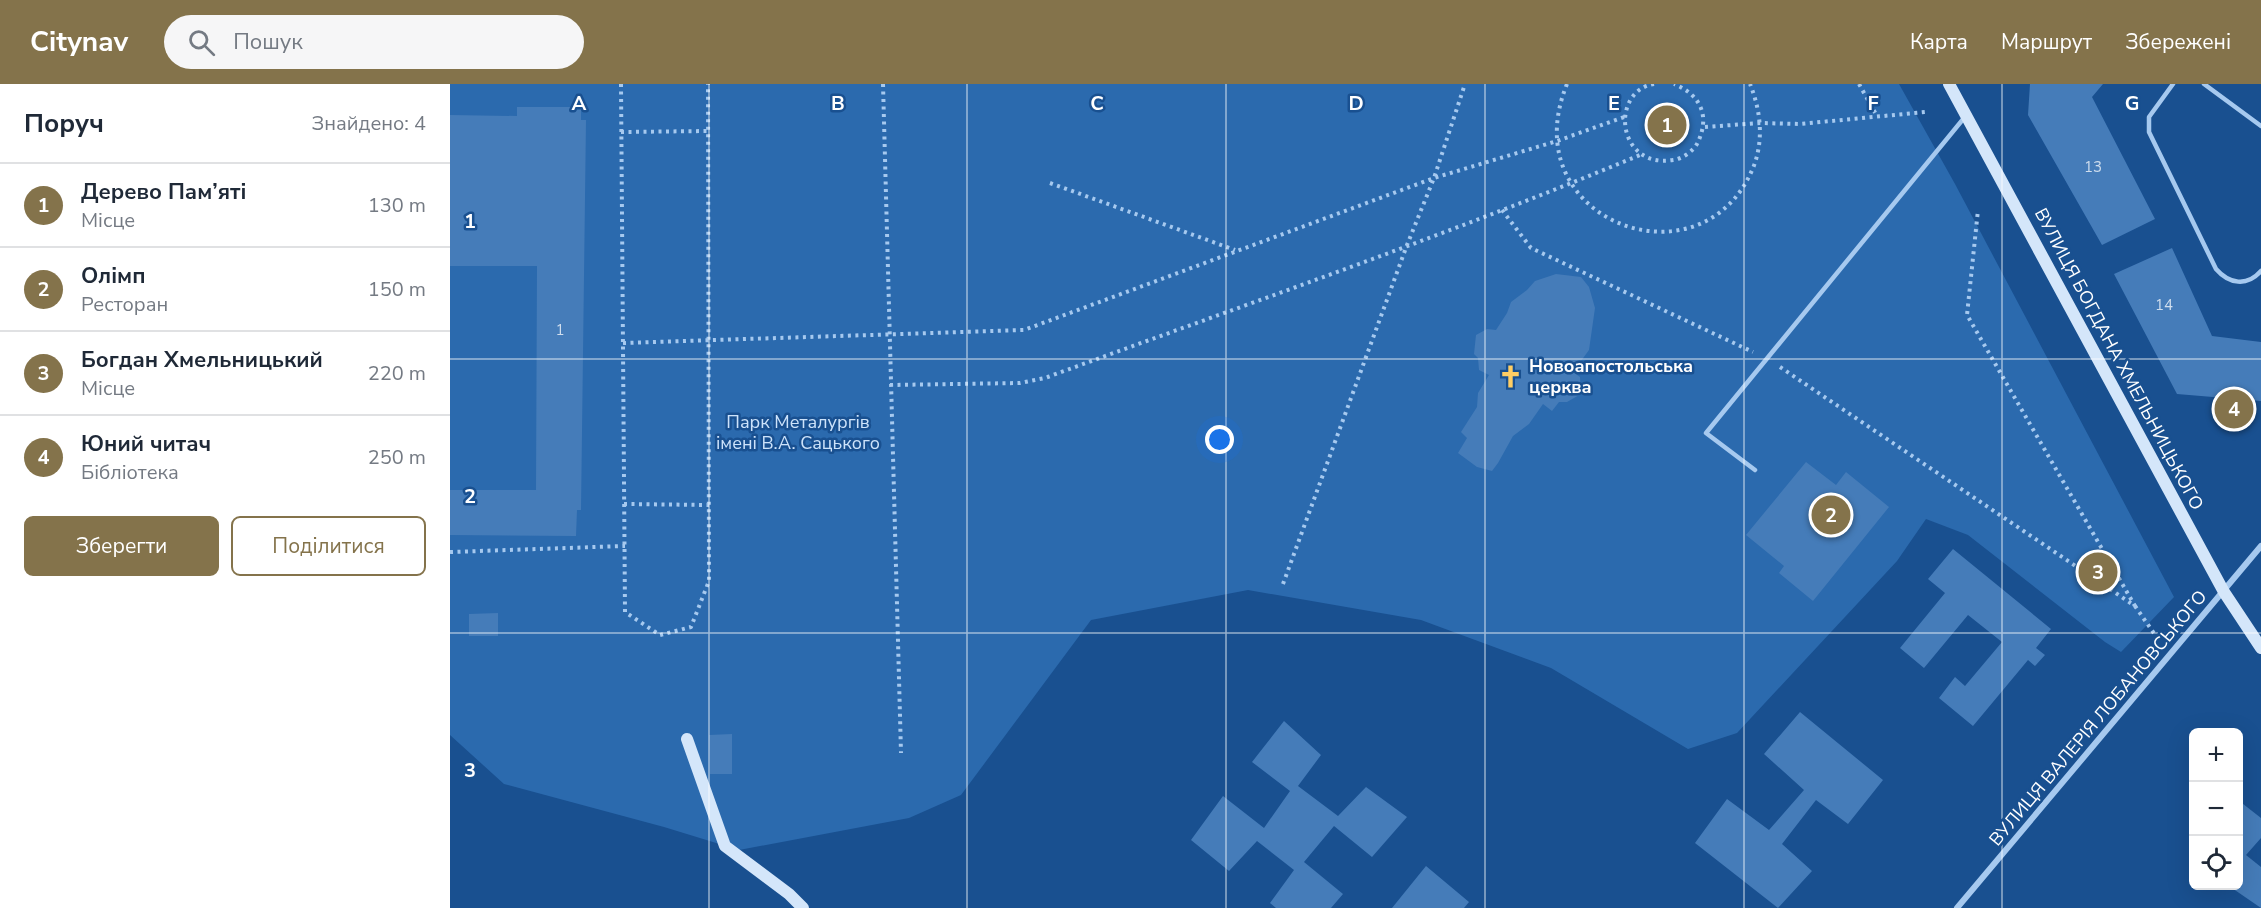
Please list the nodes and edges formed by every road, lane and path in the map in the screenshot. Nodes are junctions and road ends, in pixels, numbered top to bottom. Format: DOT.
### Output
graph roads {
  1 [pos="621,84"];
  2 [pos="708,84"];
  3 [pos="883,84"];
  4 [pos="1465,84"];
  5 [pos="1568,84"];
  6 [pos="1654,84"];
  7 [pos="1674,84"];
  8 [pos="1749,84"];
  9 [pos="1859,84"];
  10 [pos="1949,84"];
  11 [pos="2173,84"];
  12 [pos="2204,84"];
  13 [pos="1925,112"];
  14 [pos="1877,116"];
  15 [pos="1966,116"];
  16 [pos="1624,117"];
  17 [pos="1760,123"];
  18 [pos="1705,126"];
  19 [pos="2261,126"];
  20 [pos="621,132"];
  21 [pos="709,132"];
  22 [pos="1557,141"];
  23 [pos="1640,154"];
  24 [pos="1434,178"];
  25 [pos="1050,183"];
  26 [pos="1570,184"];
  27 [pos="1502,210"];
  28 [pos="1978,210"];
  29 [pos="1407,245"];
  30 [pos="1237,250"];
  31 [pos="2261,272"];
  32 [pos="890,335"];
  33 [pos="710,341"];
  34 [pos="623,343"];
  35 [pos="1767,358"];
  36 [pos="890,385"];
  37 [pos="1755,470"];
  38 [pos="624,504"];
  39 [pos="709,505"];
  40 [pos="625,546"];
  41 [pos="2261,546"];
  42 [pos="450,552"];
  43 [pos="1283,584"];
  44 [pos="2224,592"];
  45 [pos="2135,606"];
  46 [pos="2261,648"];
  47 [pos="2170,656"];
  48 [pos="687,739"];
  49 [pos="901,753"];
  50 [pos="803,908"];
  51 [pos="1957,908"];
  1 -- 20 [label="path"];
  2 -- 21 [label="path"];
  3 -- 32 [label="path"];
  4 -- 24 [label="path"];
  5 -- 22 [label="path"];
  6 -- 16 [label="path"];
  7 -- 18 [label="path"];
  8 -- 17 [label="path"];
  9 -- 14 [label="path"];
  10 -- 15 [label="main road, ВУЛИЦЯ БОГДАНА ХМЕЛЬНИЦЬКОГО"];
  11 -- 31 [label="lane"];
  12 -- 19 [label="lane"];
  13 -- 14 [label="path"];
  14 -- 17 [label="path"];
  15 -- 35 [label="lane"];
  15 -- 44 [label="main road, ВУЛИЦЯ БОГДАНА ХМЕЛЬНИЦЬКОГО"];
  16 -- 22 [label="path"];
  16 -- 23 [label="path"];
  17 -- 18 [label="path"];
  17 -- 26 [label="path"];
  18 -- 23 [label="path"];
  20 -- 21 [label="path"];
  20 -- 34 [label="path"];
  21 -- 33 [label="path"];
  22 -- 24 [label="path"];
  22 -- 26 [label="path"];
  23 -- 26 [label="path"];
  24 -- 29 [label="path"];
  24 -- 30 [label="path"];
  25 -- 30 [label="path"];
  26 -- 27 [label="path"];
  27 -- 29 [label="path"];
  27 -- 35 [label="path"];
  28 -- 45 [label="path"];
  29 -- 36 [label="path"];
  29 -- 43 [label="path"];
  30 -- 32 [label="path"];
  32 -- 33 [label="path"];
  32 -- 36 [label="path"];
  33 -- 34 [label="path"];
  33 -- 39 [label="path"];
  34 -- 38 [label="path"];
  35 -- 37 [label="lane"];
  35 -- 45 [label="path"];
  36 -- 49 [label="path"];
  38 -- 39 [label="path"];
  38 -- 40 [label="path"];
  39 -- 40 [label="path"];
  40 -- 42 [label="path"];
  41 -- 44 [label="street, ВУЛИЦЯ ВАЛЕРІЯ ЛОБАНОВСЬКОГО"];
  44 -- 46 [label="main road, ВУЛИЦЯ БОГДАНА ХМЕЛЬНИЦЬКОГО"];
  44 -- 47 [label="street, ВУЛИЦЯ ВАЛЕРІЯ ЛОБАНОВСЬКОГО"];
  45 -- 47 [label="path"];
  47 -- 51 [label="street, ВУЛИЦЯ ВАЛЕРІЯ ЛОБАНОВСЬКОГО"];
  48 -- 50 [label="main road"];
}
